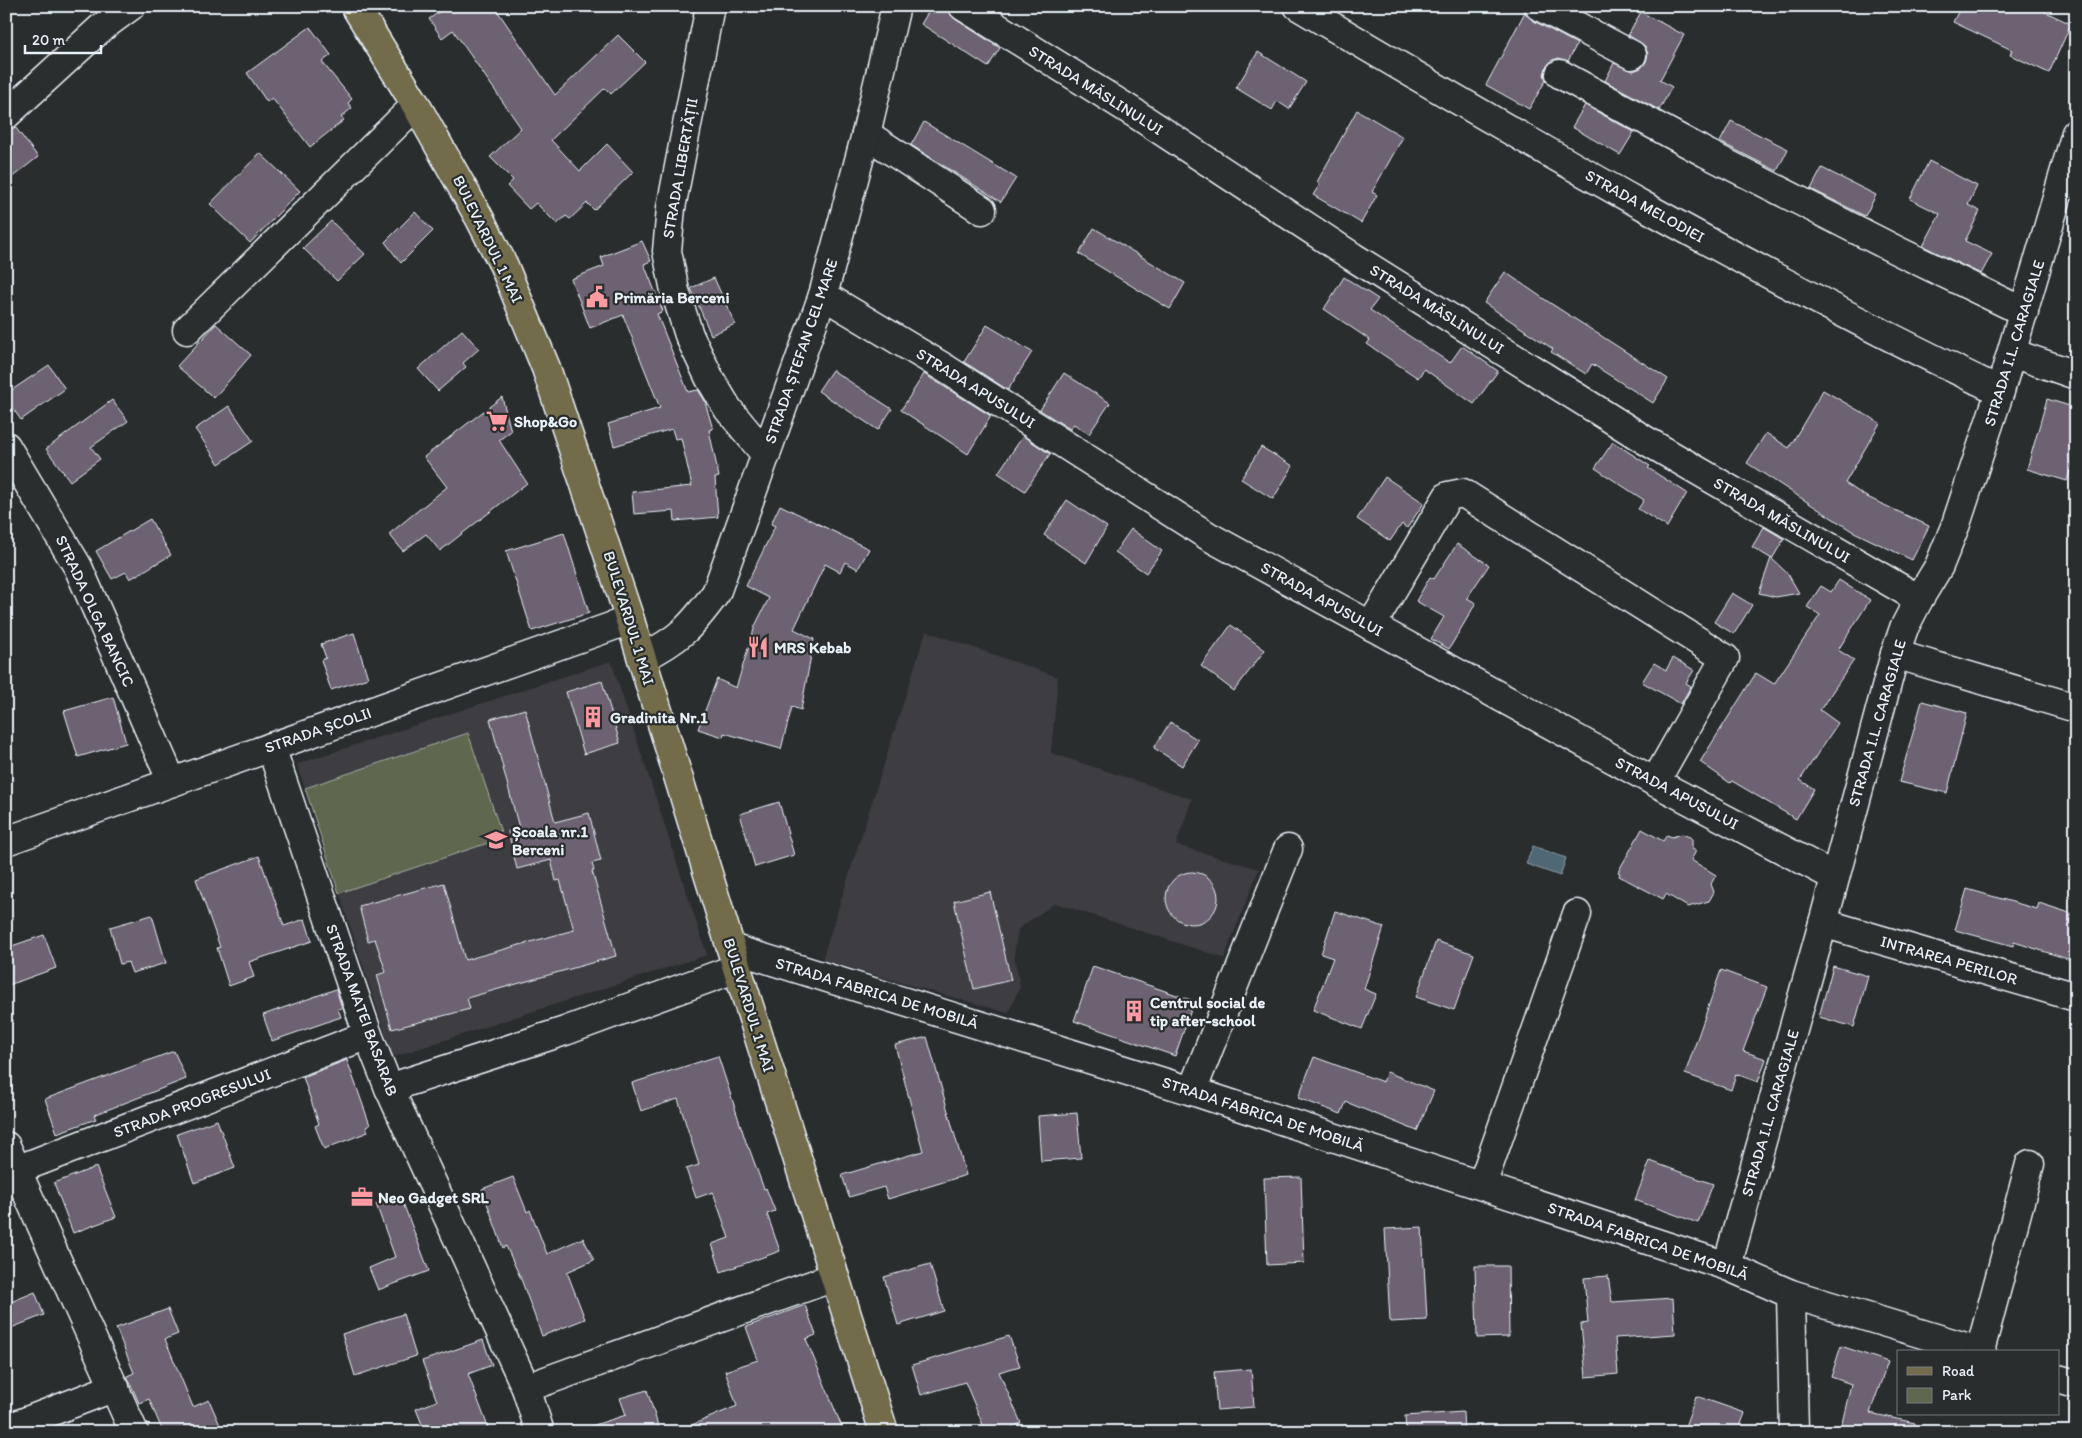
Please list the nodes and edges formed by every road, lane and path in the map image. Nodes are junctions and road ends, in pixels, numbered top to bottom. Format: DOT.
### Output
graph roads {
  1 [pos="131,6"];
  2 [pos="355,6"];
  3 [pos="710,6"];
  4 [pos="896,6"];
  5 [pos="963,6"];
  6 [pos="1298,6"];
  7 [pos="1539,6"];
  8 [pos="1632,55"];
  9 [pos="1560,74"];
  10 [pos="416,104"];
  11 [pos="6,115"];
  12 [pos="866,134"];
  13 [pos="2075,138"];
  14 [pos="982,210"];
  15 [pos="823,295"];
  16 [pos="2024,312"];
  17 [pos="187,330"];
  18 [pos="2012,353"];
  19 [pos="2076,375"];
  20 [pos="2000,391"];
  21 [pos="6,446"];
  22 [pos="766,454"];
  23 [pos="1918,599"];
  24 [pos="630,620"];
  25 [pos="1371,626"];
  26 [pos="1895,654"];
  27 [pos="642,658"];
  28 [pos="2076,708"];
  29 [pos="271,747"];
  30 [pos="172,782"];
  31 [pos="1654,782"];
  32 [pos="6,841"];
  33 [pos="1288,848"];
  34 [pos="1835,876"];
  35 [pos="1577,914"];
  36 [pos="1823,923"];
  37 [pos="734,958"];
  38 [pos="2076,997"];
  39 [pos="368,1035"];
  40 [pos="389,1088"];
  41 [pos="1192,1091"];
  42 [pos="11,1158"];
  43 [pos="2030,1164"];
  44 [pos="1482,1185"];
  45 [pos="1727,1266"];
  46 [pos="834,1277"];
  47 [pos="1791,1294"];
  48 [pos="1978,1350"];
  49 [pos="1981,1350"];
  50 [pos="2060,1380"];
  51 [pos="2076,1384"];
  52 [pos="115,1386"];
  53 [pos="526,1388"];
  54 [pos="6,1429"];
  55 [pos="134,1432"];
  56 [pos="540,1432"];
  57 [pos="884,1432"];
  58 [pos="1794,1432"];
  1 -- 11 [label="street"];
  2 -- 10 [label="main road, BULEVARDUL 1 MAI"];
  3 -- 22 [label="street, STRADA LIBERTĂȚII"];
  4 -- 12 [label="street, STRADA ȘTEFAN CEL MARE"];
  5 -- 23 [label="street, STRADA MĂSLINULUI"];
  6 -- 20 [label="street, STRADA MELODIEI"];
  7 -- 8 [label="street"];
  9 -- 16 [label="street"];
  10 -- 17 [label="street"];
  10 -- 24 [label="main road, BULEVARDUL 1 MAI"];
  12 -- 14 [label="street"];
  12 -- 15 [label="street, STRADA ȘTEFAN CEL MARE"];
  13 -- 16 [label="street, STRADA I.L. CARAGIALE"];
  15 -- 22 [label="street, STRADA ȘTEFAN CEL MARE"];
  15 -- 25 [label="street, STRADA APUSULUI"];
  16 -- 18 [label="street, STRADA I.L. CARAGIALE"];
  18 -- 19 [label="street"];
  18 -- 20 [label="street, STRADA I.L. CARAGIALE"];
  20 -- 23 [label="street, STRADA I.L. CARAGIALE"];
  21 -- 30 [label="street, STRADA OLGA BANCIC"];
  22 -- 27 [label="street, STRADA ȘTEFAN CEL MARE"];
  23 -- 26 [label="street, STRADA I.L. CARAGIALE"];
  24 -- 27 [label="main road, BULEVARDUL 1 MAI"];
  24 -- 29 [label="street, STRADA ȘCOLII"];
  25 -- 31 [label="street, STRADA APUSULUI"];
  25 -- 31 [label="street"];
  26 -- 28 [label="street"];
  26 -- 34 [label="street, STRADA I.L. CARAGIALE"];
  27 -- 37 [label="main road, BULEVARDUL 1 MAI"];
  29 -- 30 [label="street, STRADA ȘCOLII"];
  29 -- 39 [label="street, STRADA MATEI BASARAB"];
  30 -- 32 [label="street, STRADA ȘCOLII"];
  31 -- 34 [label="street, STRADA APUSULUI"];
  33 -- 41 [label="street"];
  34 -- 36 [label="street, STRADA I.L. CARAGIALE"];
  35 -- 44 [label="street"];
  36 -- 38 [label="street, INTRAREA PERILOR"];
  36 -- 45 [label="street, STRADA I.L. CARAGIALE"];
  37 -- 40 [label="street"];
  37 -- 41 [label="street, STRADA FABRICA DE MOBILĂ"];
  37 -- 46 [label="main road, BULEVARDUL 1 MAI"];
  39 -- 40 [label="street, STRADA MATEI BASARAB"];
  39 -- 42 [label="street, STRADA PROGRESULUI"];
  40 -- 53 [label="street, STRADA MATEI BASARAB"];
  41 -- 44 [label="street, STRADA FABRICA DE MOBILĂ"];
  42 -- 52 [label="street, STRADA PROGRESULUI"];
  43 -- 49 [label="street"];
  44 -- 45 [label="street, STRADA FABRICA DE MOBILĂ"];
  45 -- 47 [label="street, STRADA FABRICA DE MOBILĂ"];
  46 -- 53 [label="street"];
  46 -- 57 [label="main road, BULEVARDUL 1 MAI"];
  47 -- 48 [label="street, STRADA FABRICA DE MOBILĂ"];
  47 -- 58 [label="street"];
  50 -- 51 [label="street"];
  52 -- 54 [label="street"];
  52 -- 55 [label="street, STRADA PROGRESULUI"];
  53 -- 56 [label="street, STRADA MATEI BASARAB"];
}
